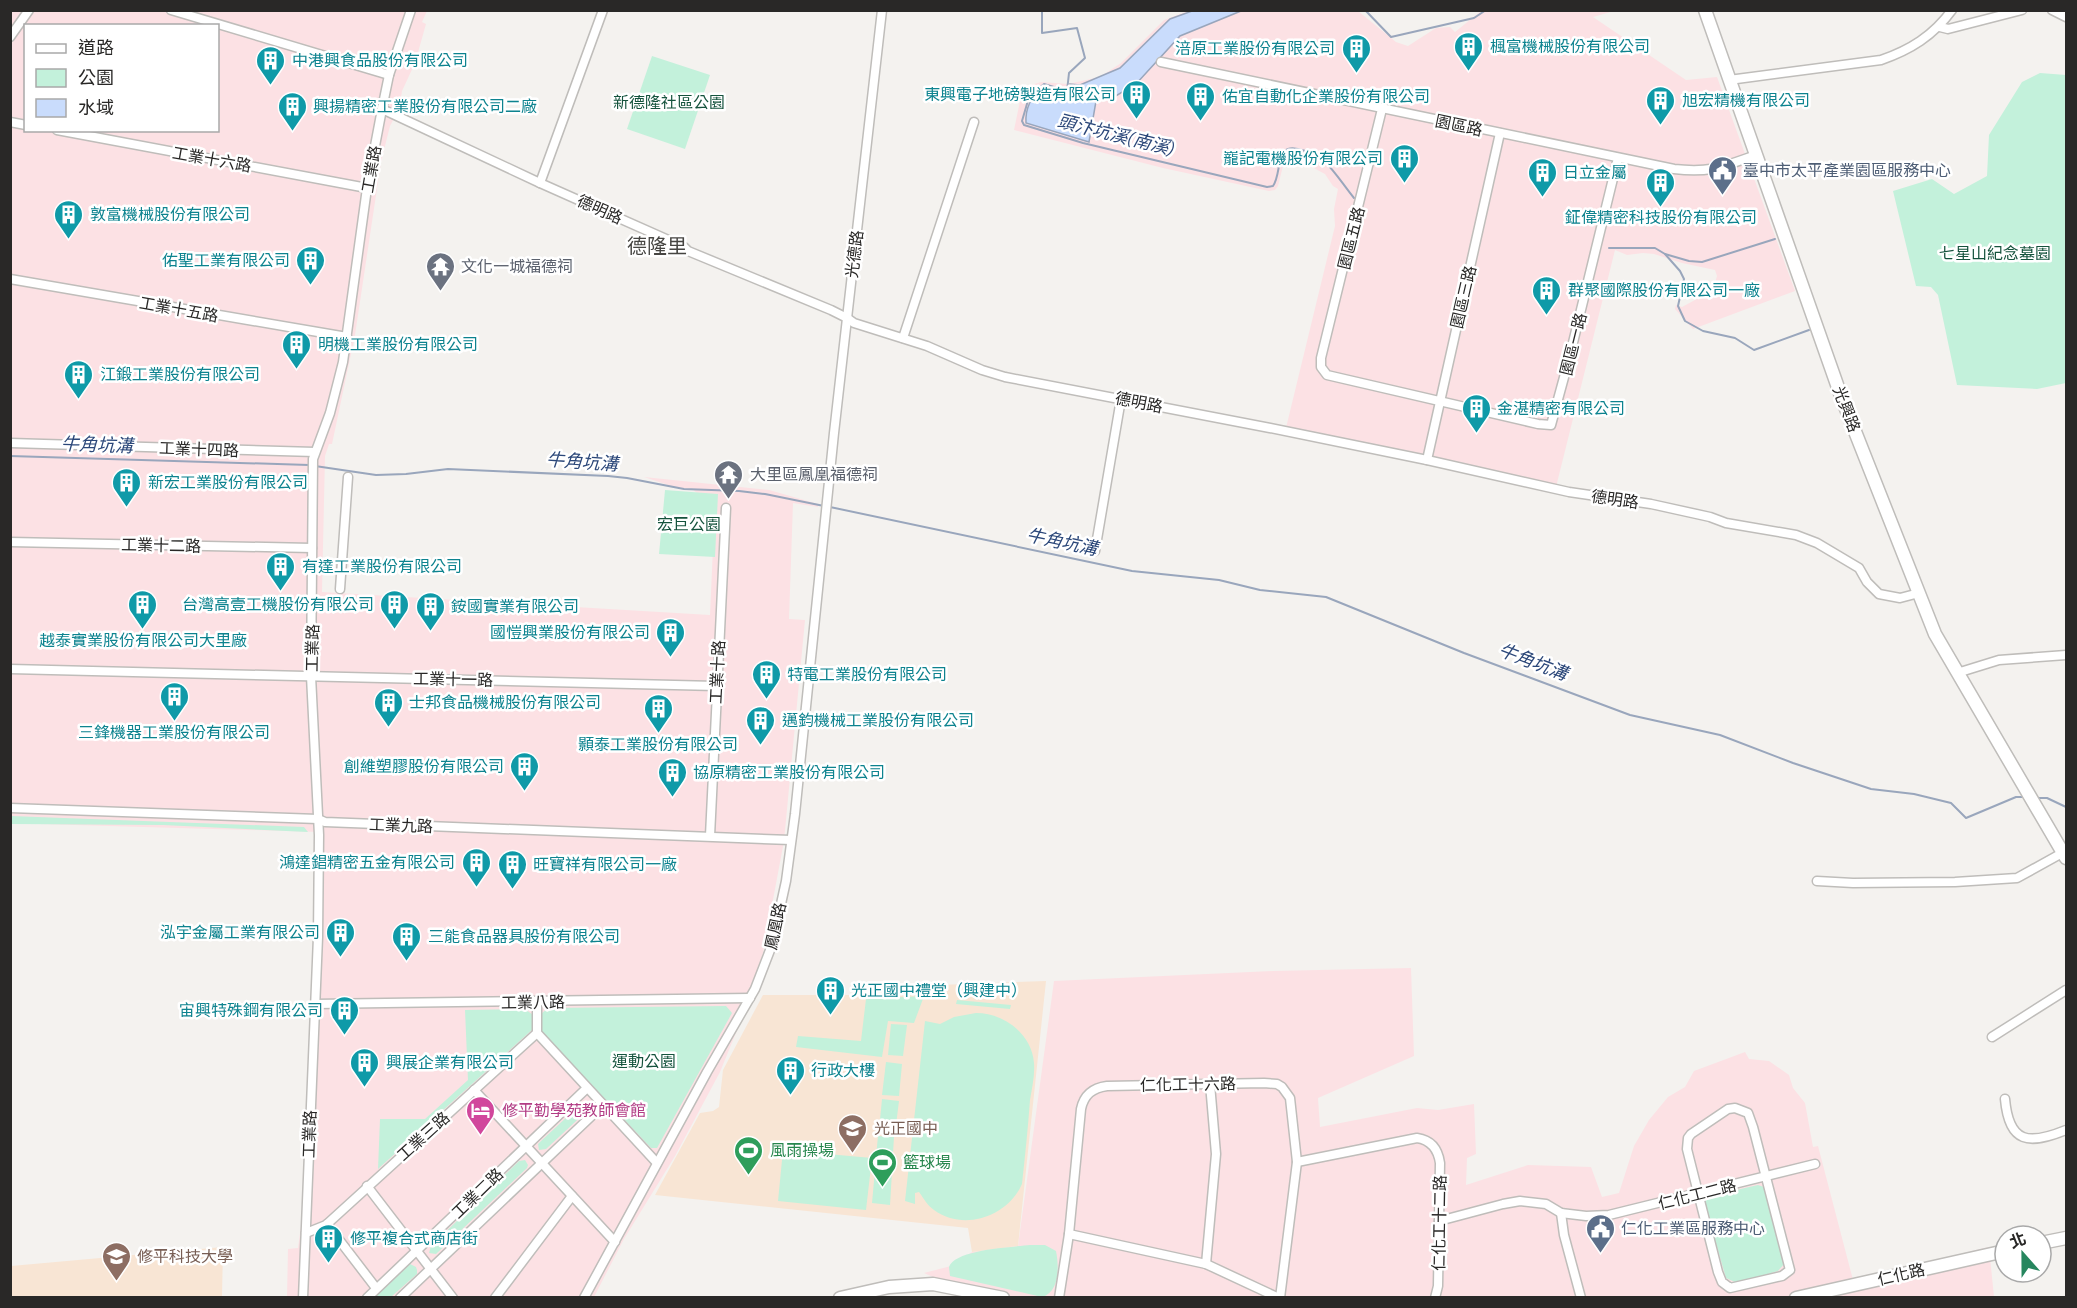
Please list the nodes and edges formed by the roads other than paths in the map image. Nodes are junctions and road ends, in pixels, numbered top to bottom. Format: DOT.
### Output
graph roads {
  1 [pos="29,10"];
  2 [pos="171,10"];
  3 [pos="411,10"];
  4 [pos="603,10"];
  5 [pos="882,10"];
  6 [pos="1705,10"];
  7 [pos="1952,10"];
  8 [pos="2022,10"];
  9 [pos="2052,10"];
  10 [pos="2067,17"];
  11 [pos="218,24"];
  12 [pos="219,24"];
  13 [pos="1940,27"];
  14 [pos="10,37"];
  15 [pos="1161,62"];
  16 [pos="388,75"];
  17 [pos="1729,80"];
  18 [pos="382,109"];
  19 [pos="1382,109"];
  20 [pos="974,122"];
  21 [pos="68,132"];
  22 [pos="1500,133"];
  23 [pos="1756,155"];
  24 [pos="1618,158"];
  25 [pos="540,183"];
  26 [pos="367,188"];
  27 [pos="10,279"];
  28 [pos="847,318"];
  29 [pos="347,336"];
  30 [pos="903,338"];
  31 [pos="1121,399"];
  32 [pos="1440,401"];
  33 [pos="10,443"];
  34 [pos="315,454"];
  35 [pos="1427,460"];
  36 [pos="348,477"];
  37 [pos="726,508"];
  38 [pos="827,510"];
  39 [pos="10,542"];
  40 [pos="312,548"];
  41 [pos="1095,551"];
  42 [pos="340,589"];
  43 [pos="1918,593"];
  44 [pos="2067,656"];
  45 [pos="10,669"];
  46 [pos="1956,673"];
  47 [pos="311,676"];
  48 [pos="716,686"];
  49 [pos="10,808"];
  50 [pos="318,819"];
  51 [pos="710,836"];
  52 [pos="792,840"];
  53 [pos="2065,855"];
  54 [pos="1817,881"];
  55 [pos="2067,990"];
  56 [pos="750,998"];
  57 [pos="537,1002"];
  58 [pos="315,1004"];
  59 [pos="537,1033"];
  60 [pos="1992,1037"];
  61 [pos="1210,1084"];
  62 [pos="587,1088"];
  63 [pos="474,1090"];
  64 [pos="2005,1099"];
  65 [pos="603,1105"];
  66 [pos="2067,1130"];
  67 [pos="526,1146"];
  68 [pos="1297,1162"];
  69 [pos="542,1163"];
  70 [pos="657,1163"];
  71 [pos="1815,1164"];
  72 [pos="1767,1177"];
  73 [pos="368,1186"];
  74 [pos="1698,1194"];
  75 [pos="572,1197"];
  76 [pos="1561,1213"];
  77 [pos="1438,1221"];
  78 [pos="327,1224"];
  79 [pos="306,1233"];
  80 [pos="1069,1234"];
  81 [pos="615,1242"];
  82 [pos="417,1250"];
  83 [pos="1993,1254"];
  84 [pos="1206,1264"];
  85 [pos="430,1268"];
  86 [pos="376,1288"];
  87 [pos="303,1298"];
  88 [pos="367,1298"];
  89 [pos="400,1298"];
  90 [pos="453,1298"];
  91 [pos="495,1298"];
  92 [pos="584,1298"];
  93 [pos="840,1298"];
  94 [pos="1003,1298"];
  95 [pos="1059,1298"];
  96 [pos="1280,1298"];
  97 [pos="1435,1298"];
  98 [pos="1581,1298"];
  99 [pos="1796,1298"];
  1 -- 14 [label="street"];
  2 -- 11 [label="street"];
  3 -- 16 [label="street, 工業路"];
  4 -- 25 [label="street"];
  5 -- 28 [label="street, 光德路"];
  6 -- 17 [label="main road, 光興路"];
  7 -- 13 [label="street"];
  8 -- 13 [label="street"];
  9 -- 10 [label="street"];
  12 -- 16 [label="street"];
  13 -- 17 [label="street"];
  15 -- 19 [label="street, 園區路"];
  16 -- 18 [label="street, 工業路"];
  17 -- 23 [label="main road, 光興路"];
  18 -- 25 [label="street, 德明路"];
  18 -- 26 [label="street, 工業路"];
  19 -- 22 [label="street, 園區路"];
  19 -- 32 [label="street, 園區五路"];
  20 -- 30 [label="street"];
  21 -- 26 [label="street, 工業十六路"];
  22 -- 24 [label="street, 園區路"];
  22 -- 32 [label="street, 園區三路"];
  23 -- 24 [label="street, 園區路"];
  23 -- 43 [label="main road, 光興路"];
  24 -- 32 [label="street, 園區一路"];
  25 -- 28 [label="street, 德明路"];
  26 -- 29 [label="street, 工業路"];
  27 -- 29 [label="street, 工業十五路"];
  28 -- 30 [label="street, 德明路"];
  28 -- 38 [label="street, 光德路"];
  29 -- 34 [label="street, 工業路"];
  30 -- 31 [label="street, 德明路"];
  31 -- 35 [label="street, 德明路"];
  31 -- 41 [label="street"];
  32 -- 35 [label="street, 園區三路"];
  33 -- 34 [label="street, 工業十四路"];
  34 -- 40 [label="street, 工業路"];
  35 -- 43 [label="street, 德明路"];
  36 -- 42 [label="street"];
  37 -- 48 [label="street, 工業十路"];
  38 -- 52 [label="street, 鳳凰路"];
  39 -- 40 [label="street, 工業十二路"];
  40 -- 47 [label="street, 工業路"];
  43 -- 46 [label="main road, 光興路"];
  44 -- 46 [label="street"];
  45 -- 47 [label="street, 工業十一路"];
  46 -- 53 [label="main road, 光興路"];
  47 -- 48 [label="street, 工業十一路"];
  47 -- 50 [label="street, 工業路"];
  48 -- 51 [label="street, 工業十路"];
  49 -- 50 [label="street, 工業九路"];
  50 -- 51 [label="street, 工業九路"];
  50 -- 58 [label="street, 工業路"];
  51 -- 52 [label="street, 工業九路"];
  52 -- 56 [label="street, 鳳凰路"];
  53 -- 54 [label="street"];
  55 -- 60 [label="street"];
  56 -- 57 [label="street, 工業八路"];
  56 -- 70 [label="street, 鳳凰路"];
  57 -- 58 [label="street, 工業八路"];
  57 -- 59 [label="street"];
  58 -- 79 [label="street, 工業路"];
  59 -- 62 [label="street"];
  59 -- 63 [label="street, 工業三路"];
  61 -- 68 [label="street, 仁化工十六路"];
  61 -- 80 [label="street, 仁化工十六路"];
  61 -- 84 [label="street"];
  62 -- 65 [label="street"];
  62 -- 67 [label="street, 工業二路"];
  63 -- 67 [label="street"];
  63 -- 73 [label="street, 工業三路"];
  64 -- 66 [label="street"];
  65 -- 69 [label="street, 工業二路"];
  65 -- 70 [label="street"];
  67 -- 69 [label="street"];
  67 -- 82 [label="street, 工業二路"];
  68 -- 77 [label="street, 仁化工十二路"];
  68 -- 96 [label="street, 仁化工十六路"];
  69 -- 75 [label="street"];
  69 -- 85 [label="street, 工業二路"];
  70 -- 81 [label="street, 鳳凰路"];
  71 -- 72 [label="street, 仁化工二路"];
  72 -- 74 [label="street, 仁化工二路"];
  72 -- 74 [label="street"];
  72 -- 74 [label="street"];
  73 -- 78 [label="street, 工業三路"];
  73 -- 82 [label="street"];
  74 -- 76 [label="street, 仁化工二路"];
  75 -- 81 [label="street"];
  75 -- 91 [label="street"];
  76 -- 77 [label="street, 仁化工二路"];
  76 -- 98 [label="street"];
  77 -- 97 [label="street, 仁化工十二路"];
  78 -- 79 [label="street, 工業三路"];
  78 -- 86 [label="street"];
  79 -- 87 [label="street, 工業路"];
  80 -- 84 [label="street"];
  80 -- 95 [label="street, 仁化工十六路"];
  81 -- 92 [label="street, 鳳凰路"];
  82 -- 85 [label="street"];
  82 -- 86 [label="street, 工業二路"];
  83 -- 99 [label="main road, 仁化路"];
  84 -- 96 [label="street"];
  85 -- 89 [label="street, 工業二路"];
  85 -- 90 [label="street"];
  86 -- 88 [label="street, 工業二路"];
  93 -- 94 [label="main road"];
}
